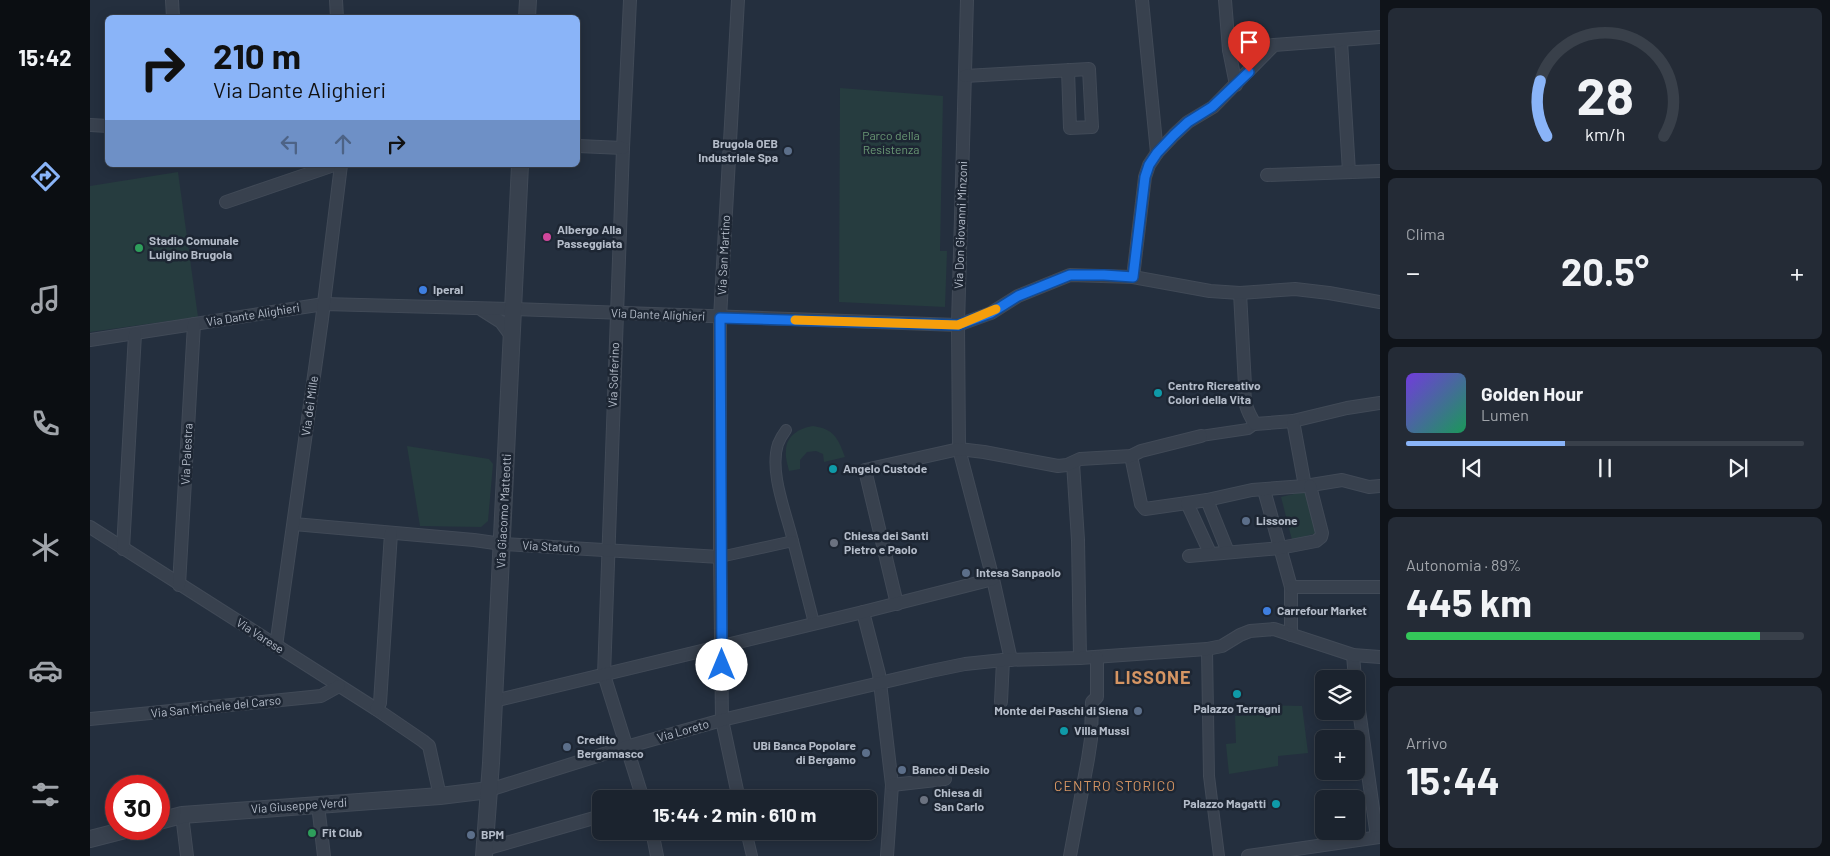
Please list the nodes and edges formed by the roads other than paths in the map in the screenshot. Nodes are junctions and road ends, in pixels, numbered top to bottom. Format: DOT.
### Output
graph roads {
  1 [pos="172,0"];
  2 [pos="336,0"];
  3 [pos="528,0"];
  4 [pos="630,0"];
  5 [pos="738,0"];
  6 [pos="967,0"];
  7 [pos="1142,0"];
  8 [pos="1225,0"];
  9 [pos="173,15"];
  10 [pos="337,15"];
  11 [pos="527,15"];
  12 [pos="1380,37"];
  13 [pos="1341,41"];
  14 [pos="1274,45"];
  15 [pos="1229,50"];
  16 [pos="1068,70"];
  17 [pos="965,76"];
  18 [pos="1236,85"];
  19 [pos="90,125"];
  20 [pos="105,126"];
  21 [pos="580,146"];
  22 [pos="623,148"];
  23 [pos="1157,153"];
  24 [pos="328,167"];
  25 [pos="340,167"];
  26 [pos="520,167"];
  27 [pos="1380,171"];
  28 [pos="1349,172"];
  29 [pos="1267,175"];
  30 [pos="226,202"];
  31 [pos="1133,277"];
  32 [pos="1240,293"];
  33 [pos="1380,302"];
  34 [pos="324,304"];
  35 [pos="477,308"];
  36 [pos="514,309"];
  37 [pos="616,314"];
  38 [pos="720,318"];
  39 [pos="194,324"];
  40 [pos="958,325"];
  41 [pos="135,334"];
  42 [pos="512,337"];
  43 [pos="90,340"];
  44 [pos="1380,403"];
  45 [pos="1293,421"];
  46 [pos="1256,424"];
  47 [pos="786,430"];
  48 [pos="1201,436"];
  49 [pos="958,449"];
  50 [pos="1131,456"];
  51 [pos="1073,463"];
  52 [pos="1308,486"];
  53 [pos="1380,486"];
  54 [pos="1264,490"];
  55 [pos="1208,500"];
  56 [pos="1187,503"];
  57 [pos="294,524"];
  58 [pos="90,527"];
  59 [pos="391,533"];
  60 [pos="793,541"];
  61 [pos="502,544"];
  62 [pos="1280,548"];
  63 [pos="123,550"];
  64 [pos="608,550"];
  65 [pos="1228,552"];
  66 [pos="1210,553"];
  67 [pos="1189,556"];
  68 [pos="720,557"];
  69 [pos="993,580"];
  70 [pos="179,585"];
  71 [pos="1291,587"];
  72 [pos="1380,587"];
  73 [pos="897,604"];
  74 [pos="863,612"];
  75 [pos="814,623"];
  76 [pos="1291,635"];
  77 [pos="276,646"];
  78 [pos="721,647"];
  79 [pos="1207,649"];
  80 [pos="1353,655"];
  81 [pos="1097,656"];
  82 [pos="1380,657"];
  83 [pos="1080,658"];
  84 [pos="1007,660"];
  85 [pos="1354,670"];
  86 [pos="604,675"];
  87 [pos="880,683"];
  88 [pos="338,686"];
  89 [pos="494,701"];
  90 [pos="1001,702"];
  91 [pos="376,709"];
  92 [pos="90,720"];
  93 [pos="722,720"];
  94 [pos="1361,720"];
  95 [pos="626,747"];
  96 [pos="945,779"];
  97 [pos="892,785"];
  98 [pos="489,790"];
  99 [pos="640,790"];
  100 [pos="737,790"];
  101 [pos="440,796"];
  102 [pos="318,805"];
  103 [pos="182,815"];
  104 [pos="170,818"];
  105 [pos="592,819"];
  106 [pos="105,835"];
  107 [pos="1379,837"];
  108 [pos="90,839"];
  109 [pos="654,840"];
  110 [pos="748,840"];
  111 [pos="485,853"];
  112 [pos="187,856"];
  113 [pos="324,856"];
  114 [pos="657,856"];
  115 [pos="752,856"];
  116 [pos="887,856"];
  117 [pos="1070,856"];
  118 [pos="1219,856"];
  119 [pos="1248,856"];
  1 -- 9 [label="street"];
  2 -- 10 [label="street"];
  3 -- 11 [label="street"];
  4 -- 22 [label="street, Via Solferino"];
  5 -- 38 [label="street, Via San Martino"];
  6 -- 17 [label="street, Via Don Giovanni Minzoni"];
  7 -- 23 [label="street"];
  8 -- 15 [label="street"];
  12 -- 13 [label="street"];
  13 -- 14 [label="street"];
  13 -- 28 [label="street"];
  14 -- 15 [label="street"];
  14 -- 18 [label="street"];
  15 -- 18 [label="street"];
  16 -- 16 [label="street"];
  16 -- 17 [label="street"];
  17 -- 40 [label="street, Via Don Giovanni Minzoni"];
  18 -- 23 [label="street"];
  19 -- 20 [label="street"];
  21 -- 22 [label="street"];
  22 -- 37 [label="street, Via Solferino"];
  23 -- 31 [label="street"];
  24 -- 30 [label="street"];
  25 -- 34 [label="street, Via dei Mille"];
  26 -- 36 [label="street, Via Giacomo Matteotti"];
  27 -- 28 [label="street"];
  28 -- 29 [label="street"];
  31 -- 32 [label="street"];
  31 -- 40 [label="street"];
  32 -- 33 [label="street"];
  32 -- 46 [label="street"];
  34 -- 35 [label="street, Via Dante Alighieri"];
  34 -- 39 [label="street, Via Dante Alighieri"];
  34 -- 57 [label="street, Via dei Mille"];
  35 -- 36 [label="street, Via Dante Alighieri"];
  35 -- 42 [label="street, Via Dante Alighieri"];
  36 -- 37 [label="street, Via Dante Alighieri"];
  36 -- 42 [label="street, Via Giacomo Matteotti"];
  37 -- 38 [label="street, Via Dante Alighieri"];
  37 -- 64 [label="street, Via Solferino"];
  38 -- 40 [label="street, Via Dante Alighieri"];
  38 -- 68 [label="street, Via San Martino"];
  39 -- 41 [label="street, Via Dante Alighieri"];
  39 -- 70 [label="street, Via Palestra"];
  40 -- 49 [label="street, Via Don Giovanni Minzoni"];
  41 -- 43 [label="street, Via Dante Alighieri"];
  41 -- 63 [label="street"];
  42 -- 61 [label="street, Via Giacomo Matteotti"];
  44 -- 45 [label="street"];
  45 -- 46 [label="street"];
  45 -- 52 [label="street"];
  46 -- 48 [label="street"];
  47 -- 60 [label="street"];
  48 -- 50 [label="street"];
  49 -- 51 [label="street"];
  49 -- 69 [label="street, Via Don Giovanni Minzoni"];
  49 -- 73 [label="street"];
  50 -- 51 [label="street"];
  50 -- 56 [label="street"];
  51 -- 83 [label="street"];
  52 -- 53 [label="street"];
  52 -- 54 [label="street"];
  52 -- 62 [label="street"];
  54 -- 55 [label="street"];
  54 -- 62 [label="street"];
  55 -- 56 [label="street"];
  55 -- 65 [label="street"];
  56 -- 66 [label="street"];
  57 -- 59 [label="street, Via Statuto"];
  57 -- 77 [label="street, Via dei Mille"];
  58 -- 63 [label="street, Via Varese"];
  59 -- 61 [label="street, Via Statuto"];
  59 -- 91 [label="street"];
  60 -- 68 [label="street"];
  60 -- 75 [label="street"];
  61 -- 64 [label="street, Via Statuto"];
  61 -- 89 [label="street, Via Giacomo Matteotti"];
  62 -- 65 [label="street"];
  62 -- 71 [label="street"];
  63 -- 70 [label="street, Via Varese"];
  64 -- 68 [label="street, Via Statuto"];
  64 -- 86 [label="street, Via Solferino"];
  65 -- 66 [label="street"];
  66 -- 67 [label="street"];
  68 -- 78 [label="street, Via San Martino"];
  69 -- 73 [label="street"];
  69 -- 84 [label="street, Via Don Giovanni Minzoni"];
  70 -- 77 [label="street, Via Varese"];
  71 -- 72 [label="street"];
  71 -- 76 [label="street"];
  73 -- 74 [label="street"];
  74 -- 75 [label="street"];
  74 -- 87 [label="street"];
  75 -- 78 [label="street"];
  76 -- 79 [label="street, Via Loreto"];
  76 -- 80 [label="street, Via Loreto"];
  77 -- 88 [label="street, Via Varese"];
  78 -- 86 [label="street"];
  78 -- 93 [label="street, Via San Martino"];
  79 -- 81 [label="street, Via Loreto"];
  79 -- 118 [label="street"];
  80 -- 82 [label="street, Via Loreto"];
  80 -- 85 [label="street"];
  81 -- 83 [label="street, Via Loreto"];
  81 -- 117 [label="street"];
  83 -- 84 [label="street, Via Loreto"];
  84 -- 87 [label="street, Via Loreto"];
  84 -- 90 [label="street, Via Don Giovanni Minzoni"];
  86 -- 89 [label="street"];
  86 -- 95 [label="street, Via Solferino"];
  87 -- 93 [label="street, Via Loreto"];
  87 -- 97 [label="street"];
  88 -- 91 [label="street, Via Varese"];
  88 -- 92 [label="street, Via San Michele del Carso"];
  89 -- 98 [label="street, Via Giacomo Matteotti"];
  91 -- 101 [label="street, Via Varese"];
  93 -- 95 [label="street, Via Loreto"];
  93 -- 100 [label="street, Via San Martino"];
  94 -- 107 [label="street"];
  95 -- 98 [label="street, Via Loreto"];
  95 -- 99 [label="street, Via Solferino"];
  96 -- 97 [label="street"];
  97 -- 116 [label="street"];
  98 -- 101 [label="street, Via Giuseppe Verdi"];
  98 -- 111 [label="street, Via Giacomo Matteotti"];
  101 -- 102 [label="street, Via Giuseppe Verdi"];
  102 -- 103 [label="street, Via Giuseppe Verdi"];
  102 -- 113 [label="street"];
  103 -- 104 [label="street, Via Giuseppe Verdi"];
  103 -- 112 [label="street"];
  105 -- 111 [label="street"];
  106 -- 108 [label="street"];
  107 -- 119 [label="street"];
  109 -- 114 [label="street"];
  110 -- 115 [label="street"];
}
